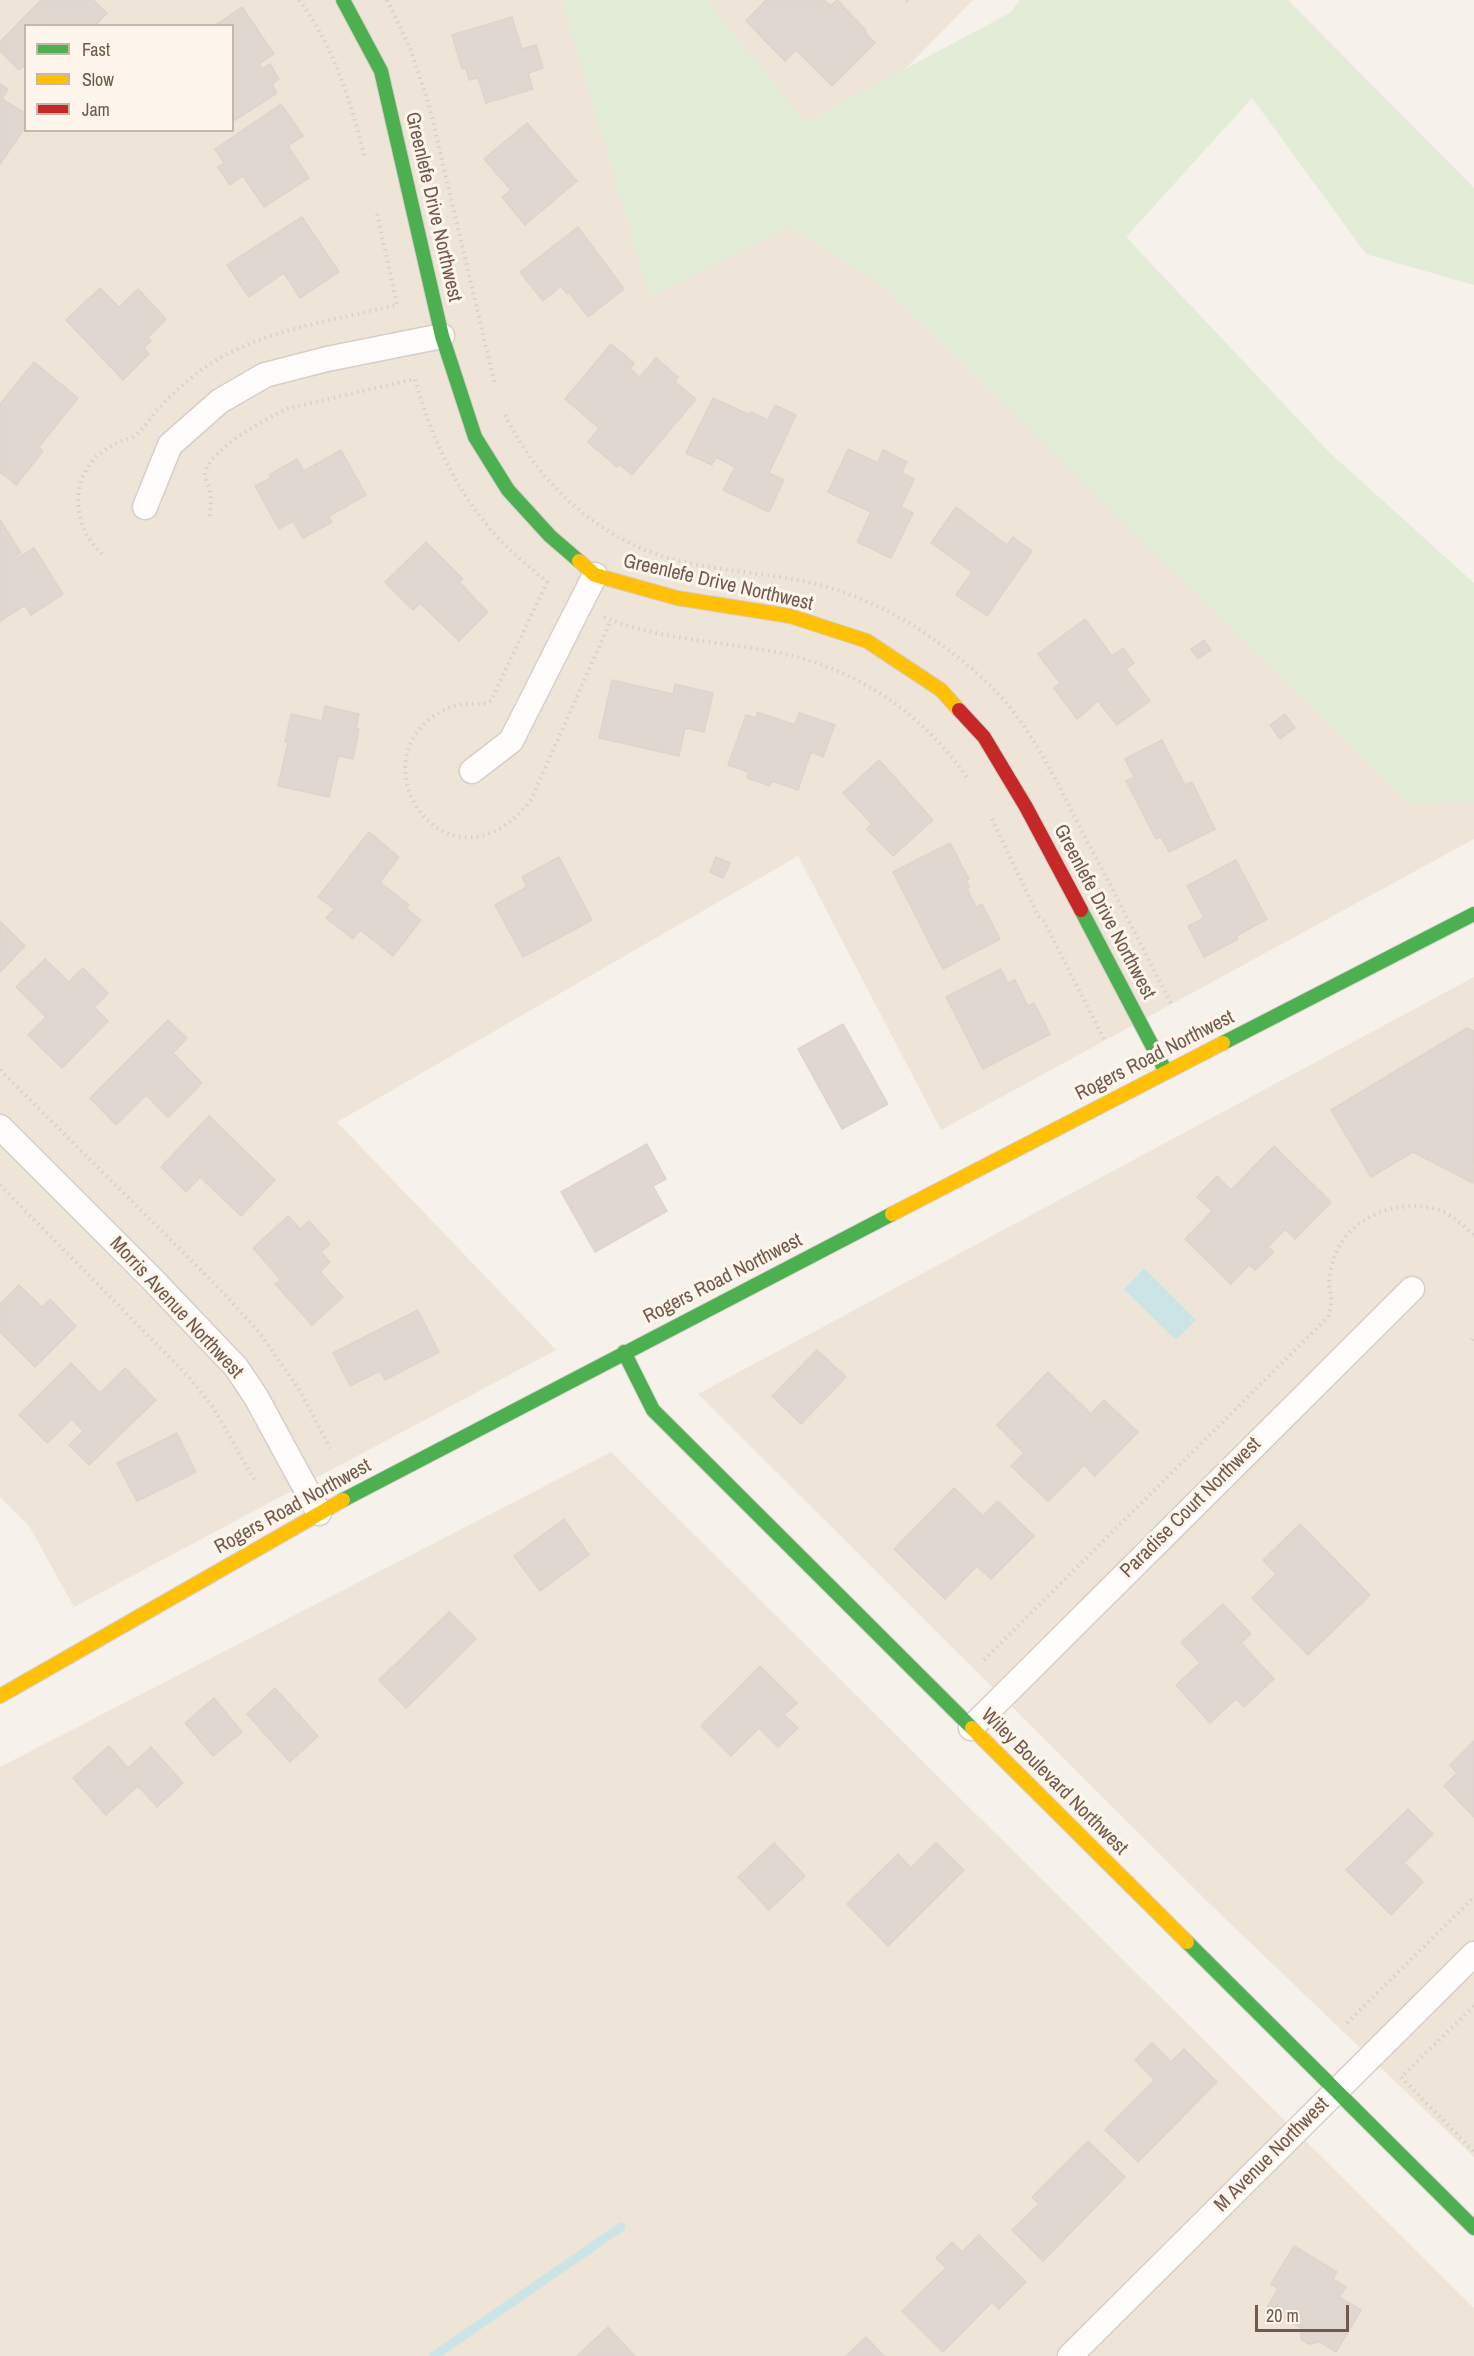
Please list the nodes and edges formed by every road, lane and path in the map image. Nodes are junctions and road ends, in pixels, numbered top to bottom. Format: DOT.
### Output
graph roads {
  1 [pos="298,0"];
  2 [pos="344,0"];
  3 [pos="387,0"];
  4 [pos="366,163"];
  5 [pos="376,205"];
  6 [pos="397,305"];
  7 [pos="442,336"];
  8 [pos="498,393"];
  9 [pos="501,404"];
  10 [pos="145,507"];
  11 [pos="210,516"];
  12 [pos="595,575"];
  13 [pos="544,589"];
  14 [pos="551,593"];
  15 [pos="599,615"];
  16 [pos="611,620"];
  17 [pos="472,771"];
  18 [pos="970,782"];
  19 [pos="989,812"];
  20 [pos="1474,914"];
  21 [pos="1171,1003"];
  22 [pos="1104,1039"];
  23 [pos="0,1070"];
  24 [pos="1166,1072"];
  25 [pos="0,1127"];
  26 [pos="0,1185"];
  27 [pos="1474,1235"];
  28 [pos="1412,1289"];
  29 [pos="624,1352"];
  30 [pos="330,1448"];
  31 [pos="256,1483"];
  32 [pos="319,1513"];
  33 [pos="984,1660"];
  34 [pos="0,1696"];
  35 [pos="971,1728"];
  36 [pos="1474,1897"];
  37 [pos="1474,1954"];
  38 [pos="1474,2006"];
  39 [pos="1347,2023"];
  40 [pos="1337,2090"];
  41 [pos="1474,2151"];
  42 [pos="1474,2228"];
  43 [pos="1070,2356"];
  1 -- 4 [label="path"];
  2 -- 7 [label="street, Greenlefe Drive Northwest"];
  3 -- 8 [label="path"];
  5 -- 6 [label="path"];
  7 -- 10 [label="street"];
  7 -- 12 [label="street, Greenlefe Drive Northwest"];
  9 -- 21 [label="path"];
  11 -- 13 [label="path"];
  12 -- 17 [label="street"];
  12 -- 24 [label="street, Greenlefe Drive Northwest"];
  13 -- 14 [label="path"];
  13 -- 16 [label="path"];
  15 -- 16 [label="path"];
  16 -- 18 [label="path"];
  19 -- 22 [label="path"];
  20 -- 24 [label="street, Rogers Road Northwest"];
  23 -- 30 [label="path"];
  24 -- 29 [label="street, Rogers Road Northwest"];
  25 -- 32 [label="street, Morris Avenue Northwest"];
  26 -- 31 [label="path"];
  27 -- 33 [label="path"];
  28 -- 35 [label="street, Paradise Court Northwest"];
  29 -- 32 [label="street, Rogers Road Northwest"];
  29 -- 35 [label="street, Wiley Boulevard Northwest"];
  32 -- 34 [label="street, Rogers Road Northwest"];
  35 -- 40 [label="street, Wiley Boulevard Northwest"];
  36 -- 39 [label="path"];
  37 -- 40 [label="street, M Avenue Northwest"];
  38 -- 41 [label="path"];
  40 -- 42 [label="street, Wiley Boulevard Northwest"];
  40 -- 43 [label="street, M Avenue Northwest"];
}
